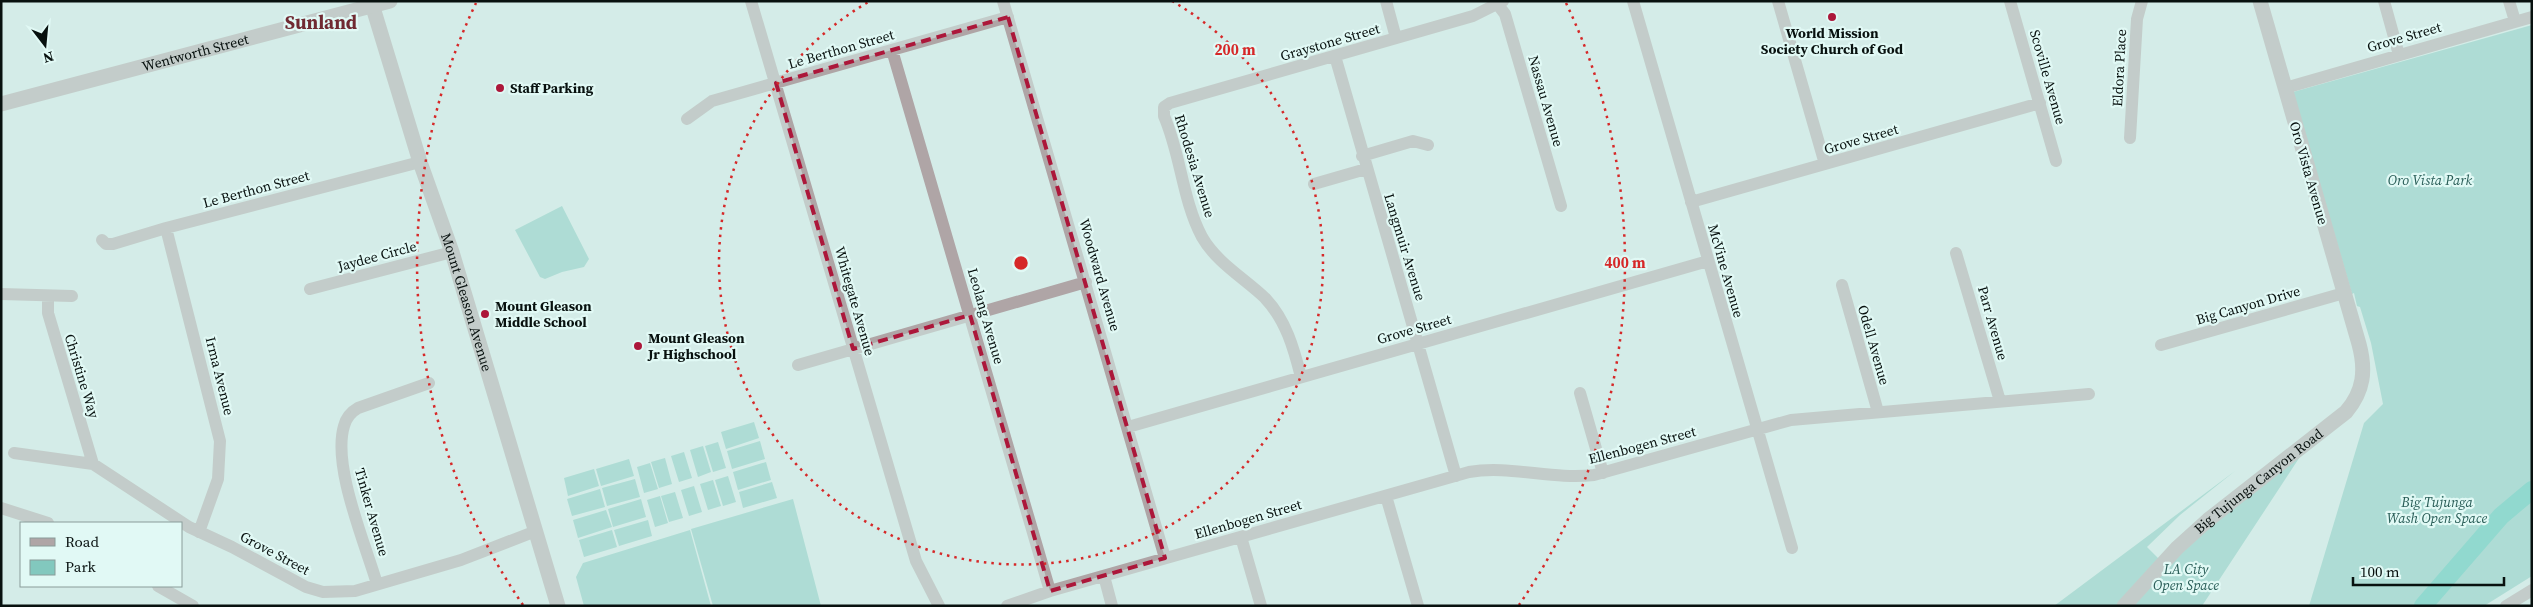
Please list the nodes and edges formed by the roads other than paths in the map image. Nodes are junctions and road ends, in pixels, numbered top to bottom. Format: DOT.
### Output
graph roads {
  1 [pos="390,1"];
  2 [pos="752,1"];
  3 [pos="1003,1"];
  4 [pos="1386,1"];
  5 [pos="1633,1"];
  6 [pos="1778,1"];
  7 [pos="2010,1"];
  8 [pos="2142,1"];
  9 [pos="2260,1"];
  10 [pos="2384,1"];
  11 [pos="2509,1"];
  12 [pos="1501,3"];
  13 [pos="371,4"];
  14 [pos="2532,16"];
  15 [pos="1008,17"];
  16 [pos="2515,21"];
  17 [pos="1396,38"];
  18 [pos="892,50"];
  19 [pos="2399,54"];
  20 [pos="1335,56"];
  21 [pos="776,83"];
  22 [pos="2285,88"];
  23 [pos="2040,103"];
  24 [pos="1,104"];
  25 [pos="1164,107"];
  26 [pos="687,119"];
  27 [pos="2130,138"];
  28 [pos="1428,145"];
  29 [pos="1362,156"];
  30 [pos="2056,161"];
  31 [pos="420,162"];
  32 [pos="1825,164"];
  33 [pos="1366,169"];
  34 [pos="1314,184"];
  35 [pos="1691,202"];
  36 [pos="1561,206"];
  37 [pos="166,228"];
  38 [pos="102,240"];
  39 [pos="452,252"];
  40 [pos="1956,253"];
  41 [pos="1708,261"];
  42 [pos="1086,282"];
  43 [pos="1842,286"];
  44 [pos="310,289"];
  45 [pos="2344,293"];
  46 [pos="1,294"];
  47 [pos="48,296"];
  48 [pos="72,296"];
  49 [pos="970,316"];
  50 [pos="1418,344"];
  51 [pos="2359,344"];
  52 [pos="2161,345"];
  53 [pos="853,349"];
  54 [pos="798,365"];
  55 [pos="1301,377"];
  56 [pos="429,383"];
  57 [pos="1580,393"];
  58 [pos="2089,394"];
  59 [pos="2000,401"];
  60 [pos="1878,412"];
  61 [pos="1128,427"];
  62 [pos="1756,429"];
  63 [pos="14,453"];
  64 [pos="93,464"];
  65 [pos="1603,473"];
  66 [pos="1456,476"];
  67 [pos="1386,496"];
  68 [pos="1,508"];
  69 [pos="45,522"];
  70 [pos="536,531"];
  71 [pos="199,532"];
  72 [pos="1241,537"];
  73 [pos="1792,548"];
  74 [pos="1166,558"];
  75 [pos="1104,576"];
  76 [pos="377,584"];
  77 [pos="160,587"];
  78 [pos="2532,590"];
  79 [pos="1050,591"];
  80 [pos="193,606"];
  81 [pos="558,606"];
  82 [pos="939,606"];
  83 [pos="1007,606"];
  84 [pos="1112,606"];
  85 [pos="1261,606"];
  86 [pos="1418,606"];
  87 [pos="2124,606"];
  88 [pos="2506,606"];
  1 -- 13 [label="street, Wentworth Street"];
  2 -- 21 [label="street, Whitegate Avenue"];
  3 -- 15 [label="street, Woodward Avenue"];
  4 -- 17 [label="street"];
  5 -- 35 [label="street, McVine Avenue"];
  6 -- 32 [label="street"];
  7 -- 23 [label="street, Scoville Avenue"];
  8 -- 27 [label="street, Eldora Place"];
  9 -- 22 [label="street, Oro Vista Avenue"];
  10 -- 19 [label="street"];
  11 -- 16 [label="street"];
  12 -- 17 [label="street, Graystone Street"];
  12 -- 36 [label="street, Nassau Avenue"];
  13 -- 24 [label="street, Wentworth Street"];
  13 -- 31 [label="street, Mount Gleason Avenue"];
  14 -- 16 [label="street, Grove Street"];
  15 -- 18 [label="street, Le Berthon Street"];
  15 -- 42 [label="street, Woodward Avenue"];
  16 -- 19 [label="street, Grove Street"];
  17 -- 20 [label="street, Graystone Street"];
  18 -- 21 [label="street, Le Berthon Street"];
  18 -- 49 [label="street, Leolang Avenue"];
  19 -- 22 [label="street, Grove Street"];
  20 -- 25 [label="street, Graystone Street"];
  20 -- 29 [label="street, Langmuir Avenue"];
  21 -- 26 [label="street, Le Berthon Street"];
  21 -- 53 [label="street, Whitegate Avenue"];
  22 -- 45 [label="street, Oro Vista Avenue"];
  23 -- 30 [label="street, Scoville Avenue"];
  23 -- 32 [label="street, Grove Street"];
  25 -- 55 [label="street, Rhodesia Avenue"];
  28 -- 29 [label="street"];
  29 -- 33 [label="street, Langmuir Avenue"];
  31 -- 37 [label="street, Le Berthon Street"];
  31 -- 39 [label="street, Mount Gleason Avenue"];
  32 -- 35 [label="street, Grove Street"];
  33 -- 34 [label="street"];
  33 -- 50 [label="street, Langmuir Avenue"];
  35 -- 41 [label="street, McVine Avenue"];
  37 -- 38 [label="street, Le Berthon Street"];
  37 -- 71 [label="street, Irma Avenue"];
  39 -- 44 [label="street, Jaydee Circle"];
  39 -- 70 [label="street, Mount Gleason Avenue"];
  40 -- 59 [label="street, Parr Avenue"];
  41 -- 50 [label="street, Grove Street"];
  41 -- 62 [label="street, McVine Avenue"];
  42 -- 49 [label="street"];
  42 -- 61 [label="street, Woodward Avenue"];
  43 -- 60 [label="street, Odell Avenue"];
  45 -- 51 [label="street, Oro Vista Avenue"];
  45 -- 52 [label="street, Big Canyon Drive"];
  46 -- 47 [label="street"];
  47 -- 48 [label="street"];
  47 -- 64 [label="street, Christine Way"];
  49 -- 53 [label="street"];
  49 -- 79 [label="street, Leolang Avenue"];
  50 -- 55 [label="street, Grove Street"];
  50 -- 66 [label="street, Langmuir Avenue"];
  51 -- 87 [label="street, Big Tujunga Canyon Road"];
  53 -- 54 [label="street"];
  53 -- 82 [label="street, Whitegate Avenue"];
  55 -- 61 [label="street, Grove Street"];
  56 -- 76 [label="street, Tinker Avenue"];
  57 -- 65 [label="street"];
  58 -- 59 [label="street, Ellenbogen Street"];
  59 -- 60 [label="street, Ellenbogen Street"];
  60 -- 62 [label="street, Ellenbogen Street"];
  61 -- 74 [label="street, Woodward Avenue"];
  62 -- 65 [label="street, Ellenbogen Street"];
  62 -- 73 [label="street, McVine Avenue"];
  63 -- 64 [label="street, Grove Street"];
  64 -- 71 [label="street, Grove Street"];
  65 -- 66 [label="street, Ellenbogen Street"];
  66 -- 67 [label="street, Ellenbogen Street"];
  67 -- 72 [label="street, Ellenbogen Street"];
  67 -- 86 [label="street"];
  68 -- 69 [label="street"];
  70 -- 76 [label="street, Grove Street"];
  70 -- 81 [label="street, Mount Gleason Avenue"];
  71 -- 76 [label="street, Grove Street"];
  72 -- 74 [label="street, Ellenbogen Street"];
  72 -- 85 [label="street"];
  74 -- 75 [label="street, Ellenbogen Street"];
  75 -- 79 [label="street, Ellenbogen Street"];
  75 -- 84 [label="street"];
  77 -- 80 [label="street"];
  78 -- 88 [label="street"];
  79 -- 83 [label="street, Ellenbogen Street"];
}
